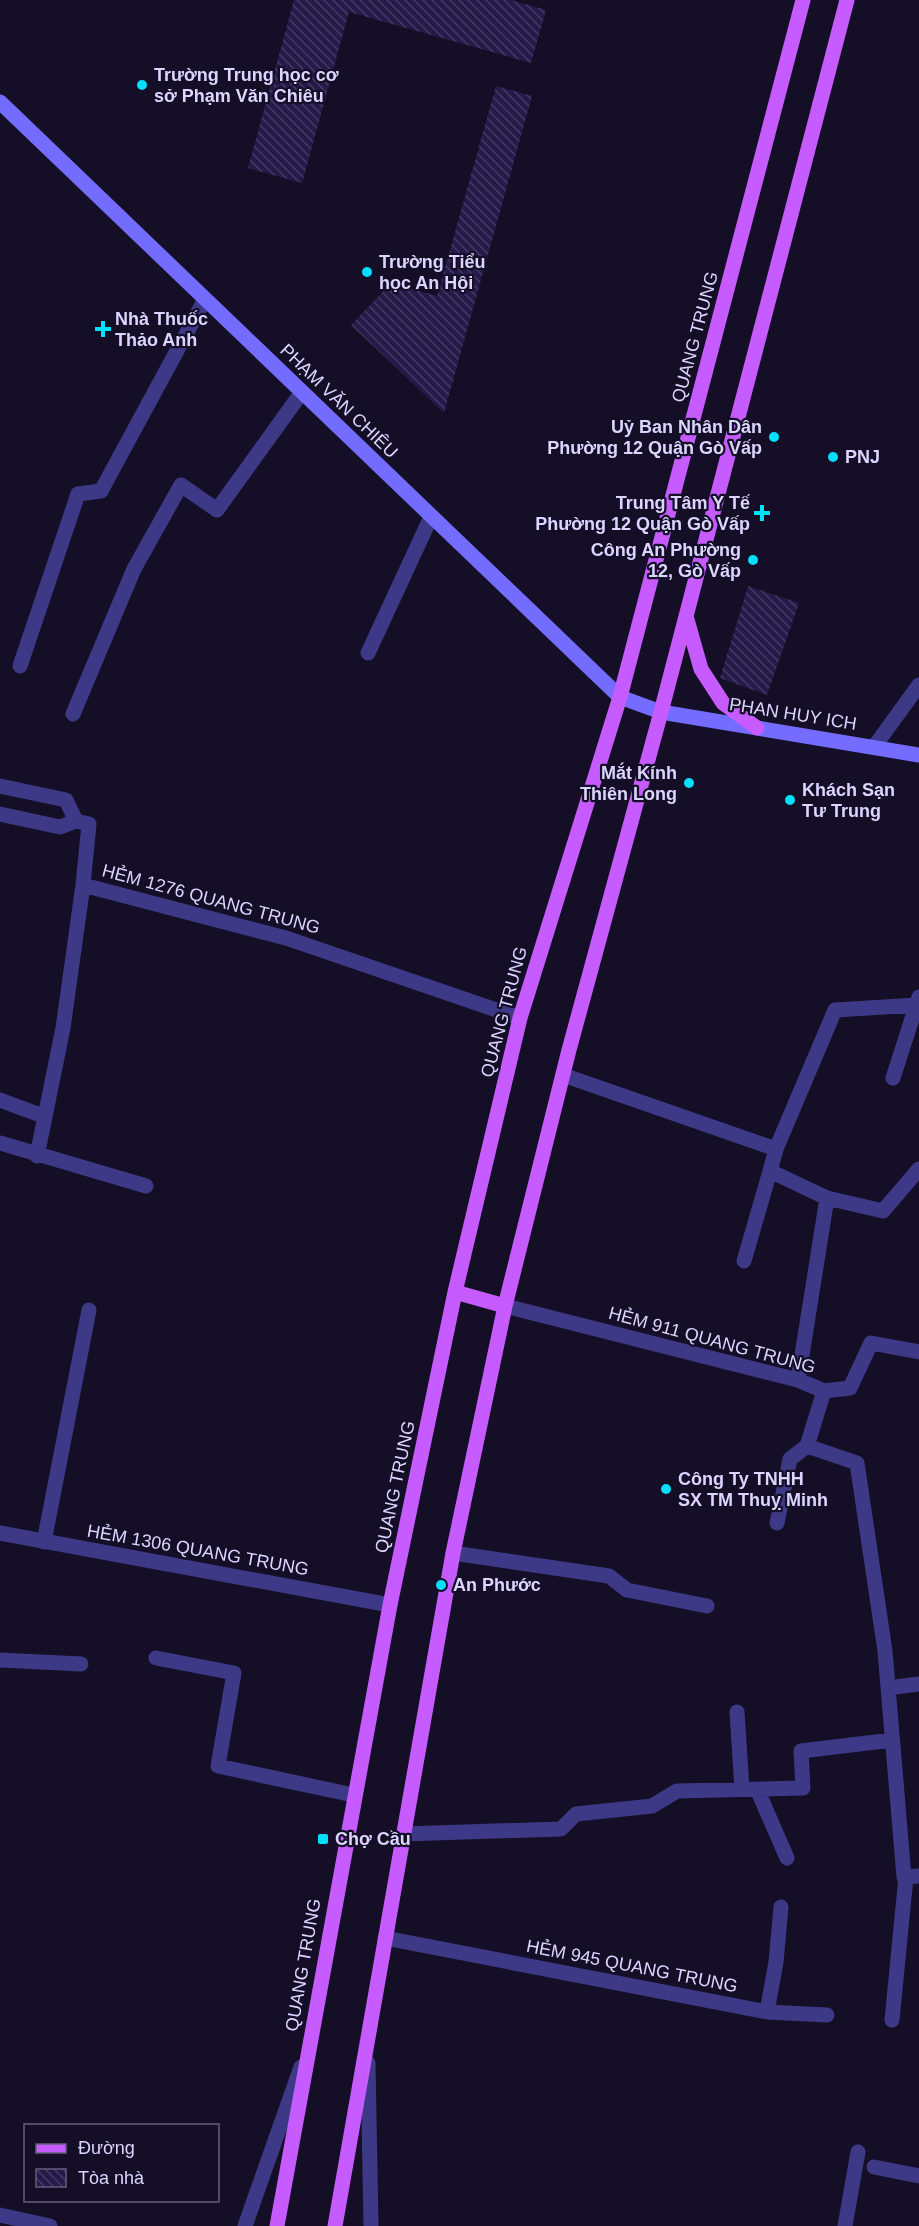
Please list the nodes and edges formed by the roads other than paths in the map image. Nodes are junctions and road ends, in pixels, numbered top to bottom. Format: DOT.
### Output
graph roads {
  1 [pos="803,0"];
  2 [pos="847,0"];
  3 [pos="0,102"];
  4 [pos="205,299"];
  5 [pos="302,392"];
  6 [pos="431,517"];
  7 [pos="686,615"];
  8 [pos="368,652"];
  9 [pos="20,666"];
  10 [pos="919,685"];
  11 [pos="620,697"];
  12 [pos="661,712"];
  13 [pos="73,714"];
  14 [pos="757,728"];
  15 [pos="874,747"];
  16 [pos="919,755"];
  17 [pos="0,786"];
  18 [pos="0,814"];
  19 [pos="76,820"];
  20 [pos="83,885"];
  21 [pos="918,1001"];
  22 [pos="520,1018"];
  23 [pos="563,1075"];
  24 [pos="893,1078"];
  25 [pos="0,1100"];
  26 [pos="43,1116"];
  27 [pos="0,1143"];
  28 [pos="776,1149"];
  29 [pos="37,1156"];
  30 [pos="919,1168"];
  31 [pos="770,1171"];
  32 [pos="146,1186"];
  33 [pos="827,1198"];
  34 [pos="744,1261"];
  35 [pos="455,1292"];
  36 [pos="505,1306"];
  37 [pos="89,1310"];
  38 [pos="919,1352"];
  39 [pos="798,1380"];
  40 [pos="824,1391"];
  41 [pos="807,1446"];
  42 [pos="777,1523"];
  43 [pos="0,1533"];
  44 [pos="44,1542"];
  45 [pos="453,1553"];
  46 [pos="390,1605"];
  47 [pos="707,1606"];
  48 [pos="156,1658"];
  49 [pos="0,1660"];
  50 [pos="81,1664"];
  51 [pos="919,1684"];
  52 [pos="888,1688"];
  53 [pos="737,1712"];
  54 [pos="892,1740"];
  55 [pos="742,1789"];
  56 [pos="758,1789"];
  57 [pos="353,1795"];
  58 [pos="404,1834"];
  59 [pos="787,1857"];
  60 [pos="913,1876"];
  61 [pos="781,1907"];
  62 [pos="385,1938"];
  63 [pos="766,2012"];
  64 [pos="826,2015"];
  65 [pos="892,2020"];
  66 [pos="308,2050"];
  67 [pos="368,2054"];
  68 [pos="858,2152"];
  69 [pos="874,2167"];
  70 [pos="919,2176"];
  71 [pos="0,2215"];
  72 [pos="51,2226"];
  73 [pos="244,2226"];
  74 [pos="277,2226"];
  75 [pos="335,2226"];
  76 [pos="371,2226"];
  77 [pos="845,2226"];
  1 -- 11 [label="main road, QUANG TRUNG"];
  2 -- 7 [label="main road"];
  3 -- 4 [label="main road, PHẠM VĂN CHIÊU"];
  4 -- 5 [label="main road, PHẠM VĂN CHIÊU"];
  4 -- 9 [label="street"];
  5 -- 6 [label="main road, PHẠM VĂN CHIÊU"];
  5 -- 13 [label="street"];
  6 -- 8 [label="street"];
  6 -- 11 [label="main road, PHẠM VĂN CHIÊU"];
  7 -- 12 [label="main road"];
  7 -- 14 [label="main road"];
  10 -- 15 [label="street"];
  11 -- 12 [label="main road, PHẠM VĂN CHIÊU"];
  11 -- 22 [label="main road, QUANG TRUNG"];
  12 -- 14 [label="main road, PHAN HUY ICH"];
  12 -- 23 [label="main road"];
  14 -- 15 [label="main road, PHAN HUY ICH"];
  15 -- 16 [label="main road, PHAN HUY ICH"];
  17 -- 19 [label="street"];
  18 -- 19 [label="street"];
  19 -- 20 [label="street"];
  20 -- 22 [label="street, HẺM 1276 QUANG TRUNG"];
  20 -- 26 [label="street, HẺM 1276 QUANG TRUNG"];
  21 -- 24 [label="street"];
  21 -- 28 [label="street"];
  22 -- 35 [label="main road, QUANG TRUNG"];
  23 -- 28 [label="street"];
  23 -- 36 [label="main road"];
  25 -- 26 [label="street"];
  26 -- 29 [label="street, HẺM 1276 QUANG TRUNG"];
  27 -- 29 [label="street"];
  28 -- 31 [label="street"];
  29 -- 32 [label="street"];
  30 -- 33 [label="street"];
  31 -- 33 [label="street"];
  31 -- 34 [label="street"];
  33 -- 39 [label="street"];
  35 -- 36 [label="main road"];
  35 -- 46 [label="main road, QUANG TRUNG"];
  36 -- 39 [label="street, HẺM 911 QUANG TRUNG"];
  36 -- 45 [label="main road"];
  37 -- 44 [label="street"];
  38 -- 40 [label="street, HẺM 911 QUANG TRUNG"];
  39 -- 40 [label="street, HẺM 911 QUANG TRUNG"];
  40 -- 41 [label="street"];
  41 -- 42 [label="street"];
  41 -- 52 [label="street"];
  43 -- 44 [label="street, HẺM 1306 QUANG TRUNG"];
  44 -- 46 [label="street, HẺM 1306 QUANG TRUNG"];
  45 -- 47 [label="street"];
  45 -- 58 [label="main road"];
  46 -- 57 [label="main road, QUANG TRUNG"];
  48 -- 57 [label="street"];
  49 -- 50 [label="street"];
  51 -- 52 [label="street"];
  52 -- 54 [label="street"];
  53 -- 55 [label="street"];
  54 -- 56 [label="street"];
  54 -- 60 [label="street"];
  55 -- 56 [label="street"];
  55 -- 58 [label="street"];
  56 -- 59 [label="street"];
  57 -- 66 [label="main road, QUANG TRUNG"];
  58 -- 62 [label="main road"];
  60 -- 65 [label="street"];
  61 -- 63 [label="street"];
  62 -- 63 [label="street, HẺM 945 QUANG TRUNG"];
  62 -- 67 [label="main road"];
  63 -- 64 [label="street, HẺM 945 QUANG TRUNG"];
  66 -- 73 [label="street, QUANG TRUNG"];
  66 -- 74 [label="main road, QUANG TRUNG"];
  67 -- 75 [label="main road"];
  67 -- 76 [label="street"];
  68 -- 77 [label="street"];
  69 -- 70 [label="street"];
  71 -- 72 [label="street"];
}
